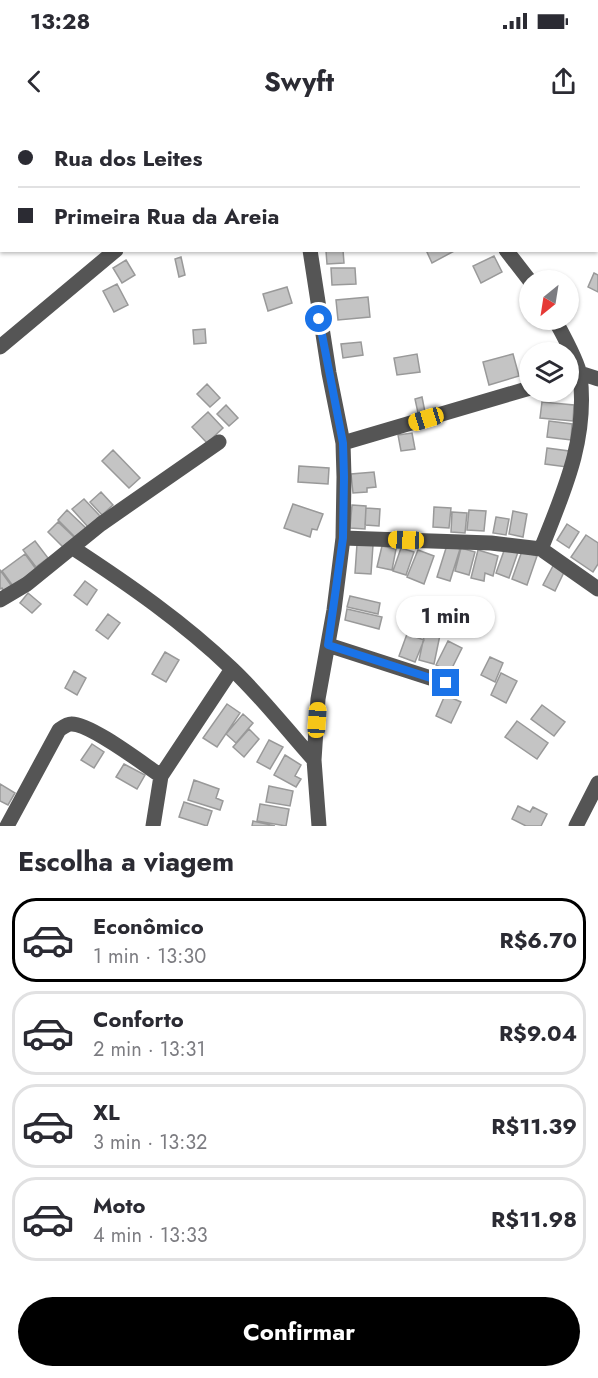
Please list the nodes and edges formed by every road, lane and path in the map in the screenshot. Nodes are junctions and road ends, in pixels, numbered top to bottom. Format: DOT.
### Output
graph roads {
  1 [pos="114,252"];
  2 [pos="310,252"];
  3 [pos="508,252"];
  4 [pos="521,270"];
  5 [pos="0,347"];
  6 [pos="579,375"];
  7 [pos="598,379"];
  8 [pos="519,390"];
  9 [pos="578,402"];
  10 [pos="219,442"];
  11 [pos="343,443"];
  12 [pos="343,538"];
  13 [pos="73,548"];
  14 [pos="541,549"];
  15 [pos="598,589"];
  16 [pos="0,600"];
  17 [pos="328,645"];
  18 [pos="232,669"];
  19 [pos="446,683"];
  20 [pos="314,760"];
  21 [pos="161,776"];
  22 [pos="598,783"];
  23 [pos="7,826"];
  24 [pos="153,826"];
  25 [pos="320,826"];
  26 [pos="576,826"];
  1 -- 5 [label="street"];
  2 -- 11 [label="street"];
  3 -- 4 [label="street"];
  6 -- 7 [label="street"];
  8 -- 11 [label="street"];
  9 -- 14 [label="street"];
  10 -- 13 [label="street"];
  11 -- 12 [label="street"];
  12 -- 14 [label="street"];
  12 -- 17 [label="street"];
  13 -- 16 [label="street"];
  13 -- 18 [label="street"];
  14 -- 15 [label="street"];
  17 -- 19 [label="street"];
  17 -- 20 [label="street"];
  18 -- 20 [label="street"];
  18 -- 21 [label="street"];
  20 -- 25 [label="street"];
  21 -- 23 [label="street"];
  21 -- 24 [label="street"];
  22 -- 26 [label="street"];
}
